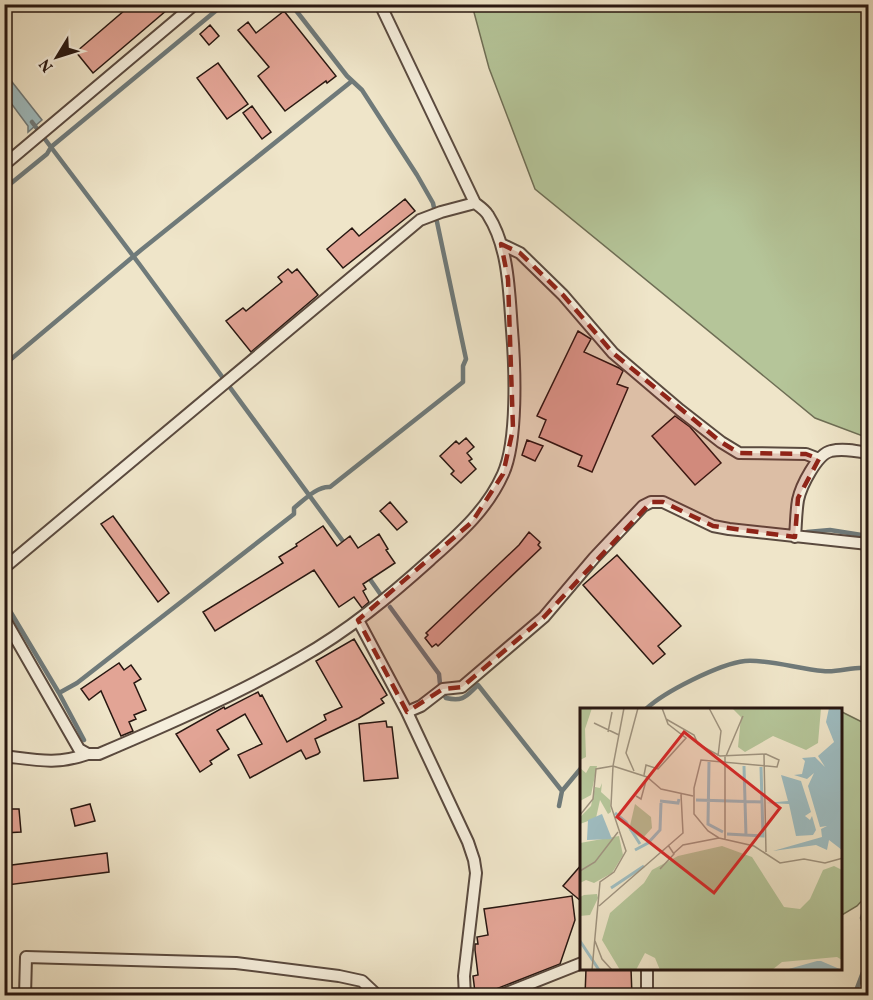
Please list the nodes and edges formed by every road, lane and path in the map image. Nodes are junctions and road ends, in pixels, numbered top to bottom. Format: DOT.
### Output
graph roads {
  1 [pos="195,4"];
  2 [pos="380,4"];
  3 [pos="4,165"];
  4 [pos="475,203"];
  5 [pos="501,244"];
  6 [pos="868,453"];
  7 [pos="819,459"];
  8 [pos="795,537"];
  9 [pos="868,544"];
  10 [pos="4,568"];
  11 [pos="4,618"];
  12 [pos="358,620"];
  13 [pos="407,712"];
  14 [pos="88,754"];
  15 [pos="4,756"];
  16 [pos="580,964"];
  17 [pos="647,970"];
  18 [pos="647,988"];
  19 [pos="25,996"];
  20 [pos="378,996"];
  21 [pos="465,996"];
  22 [pos="499,996"];
  1 -- 3 [label="street"];
  2 -- 4 [label="street"];
  4 -- 5 [label="street"];
  4 -- 10 [label="street"];
  5 -- 7 [label="street"];
  5 -- 12 [label="street"];
  6 -- 7 [label="street"];
  7 -- 8 [label="street"];
  8 -- 9 [label="street"];
  8 -- 13 [label="street"];
  11 -- 14 [label="street"];
  12 -- 13 [label="street"];
  12 -- 14 [label="street"];
  13 -- 21 [label="street"];
  14 -- 15 [label="street"];
  16 -- 22 [label="street"];
  17 -- 18 [label="street"];
  19 -- 20 [label="street"];
}
